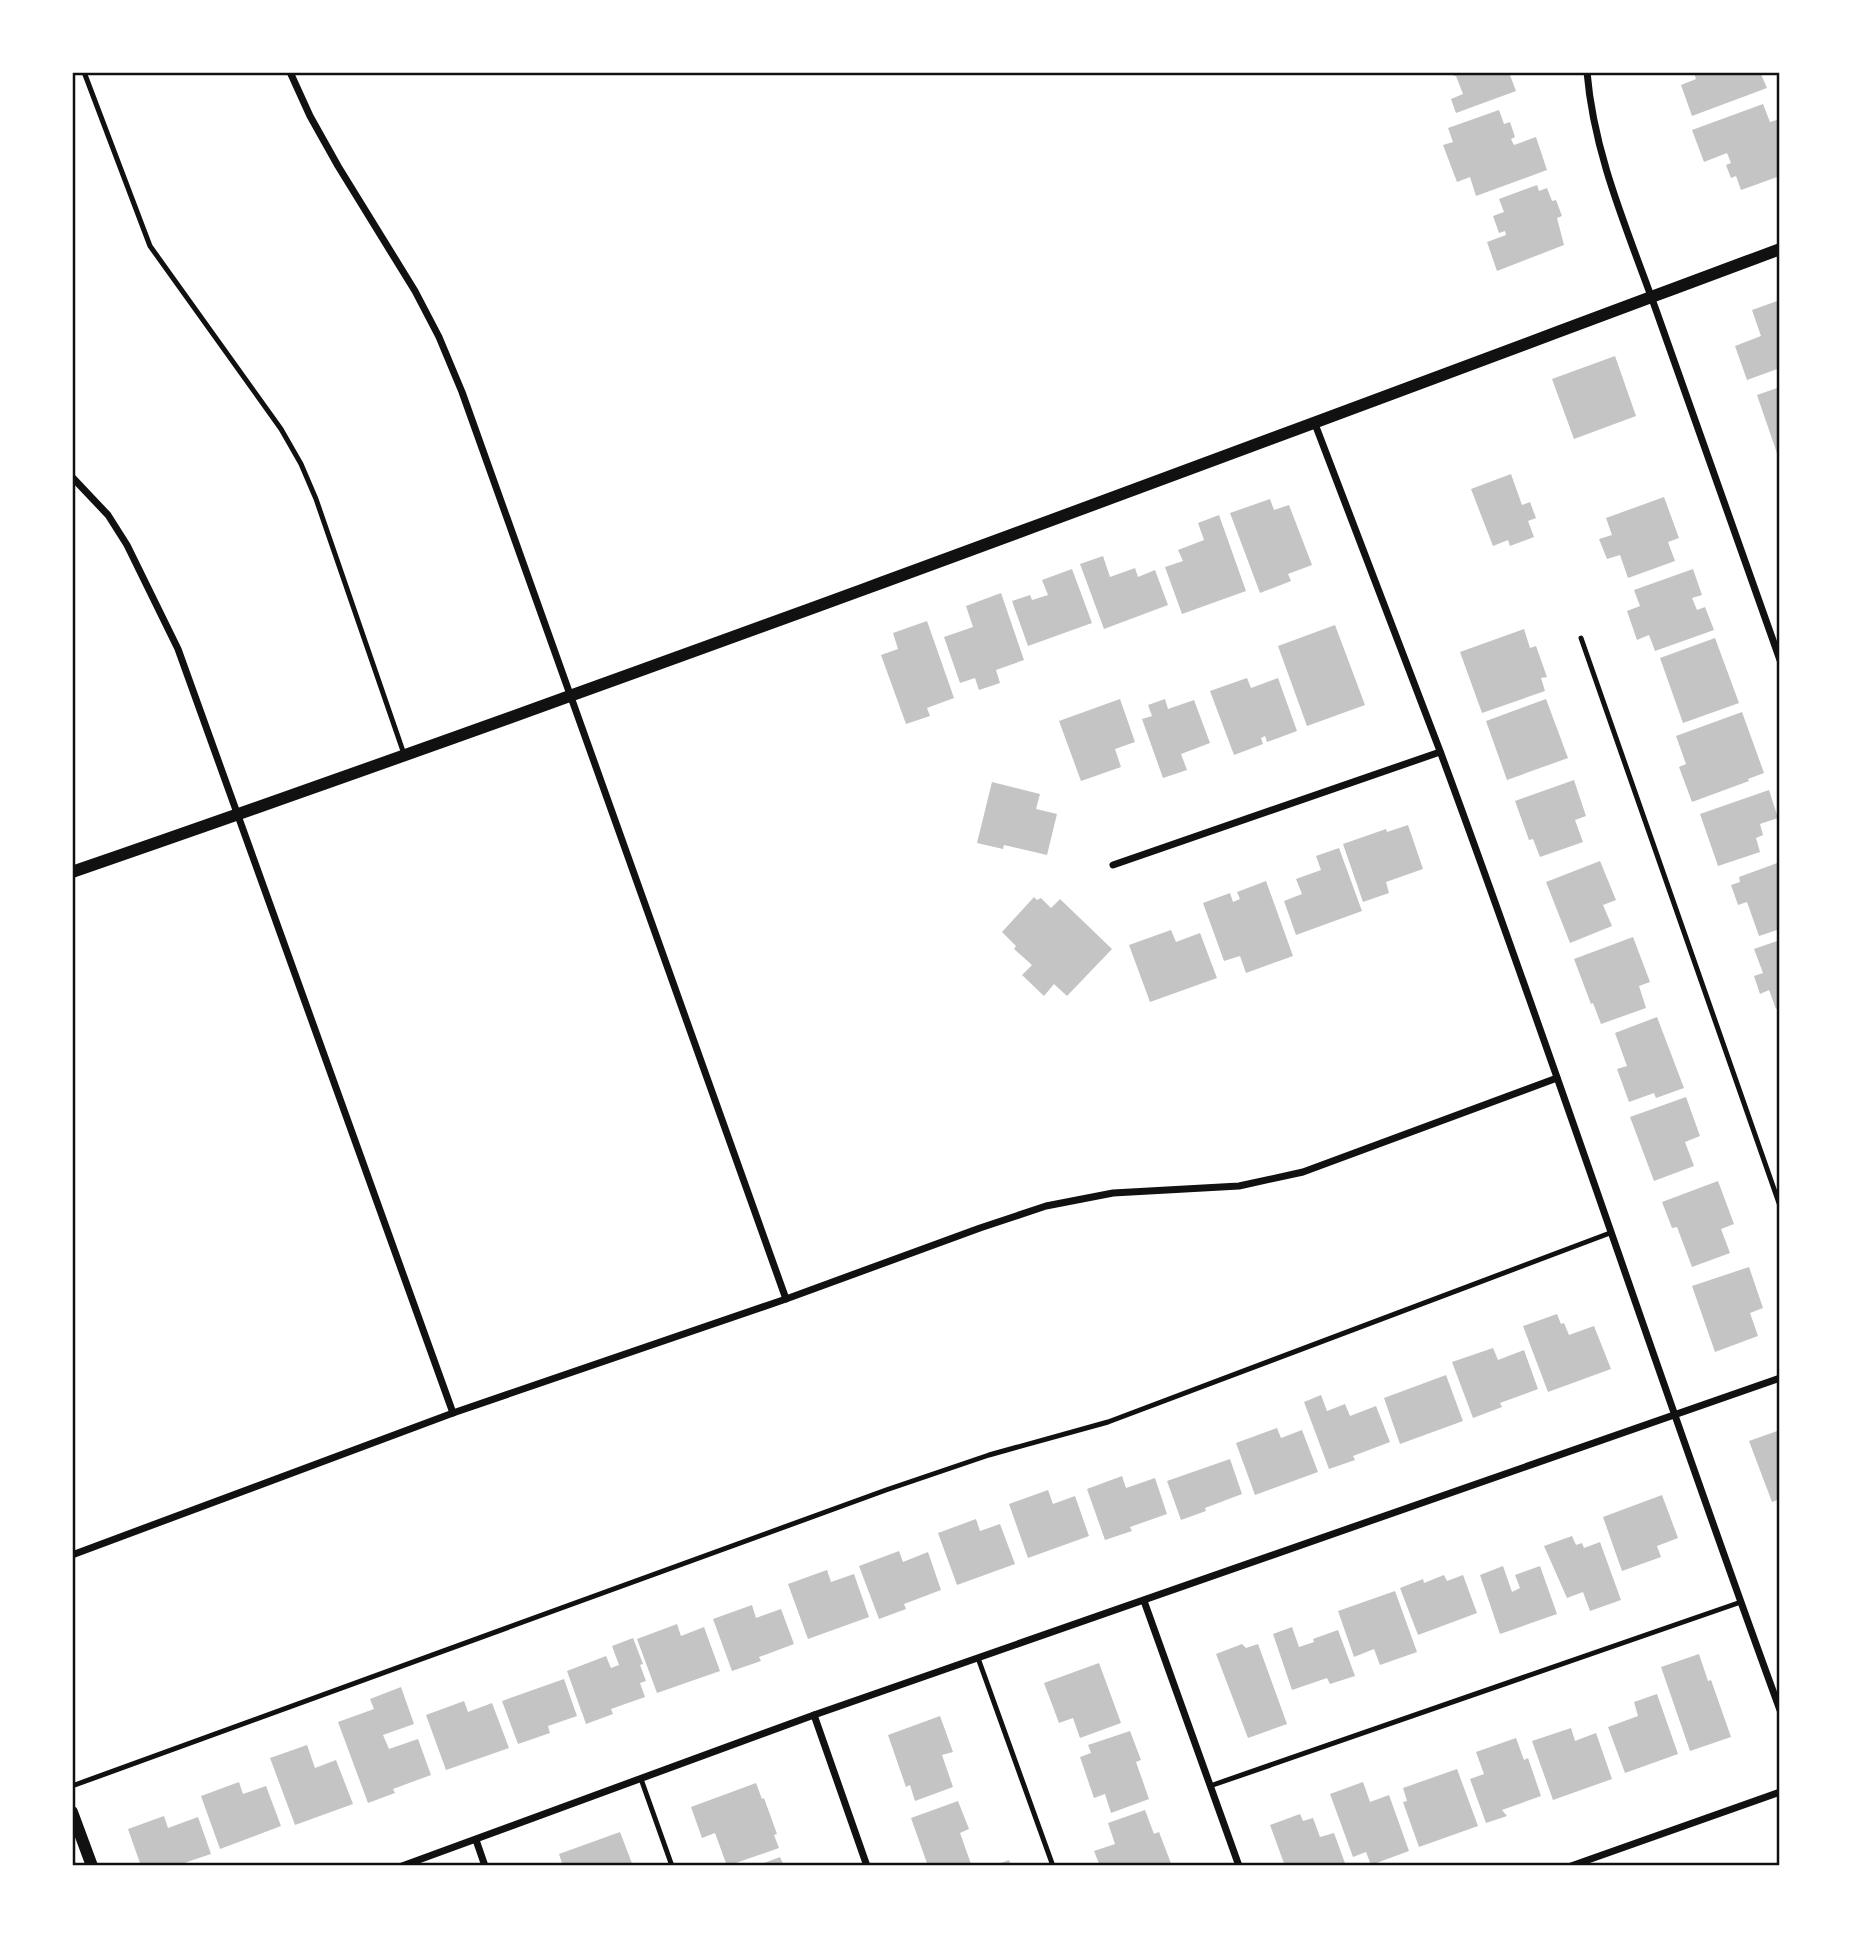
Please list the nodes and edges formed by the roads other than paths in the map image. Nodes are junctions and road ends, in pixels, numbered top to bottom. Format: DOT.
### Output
graph roads {
  1 [pos="84,72"];
  2 [pos="290,72"];
  3 [pos="1587,72"];
  4 [pos="1780,250"];
  5 [pos="1652,297"];
  6 [pos="1315,424"];
  7 [pos="72,477"];
  8 [pos="1581,638"];
  9 [pos="1780,660"];
  10 [pos="571,694"];
  11 [pos="1440,752"];
  12 [pos="405,754"];
  13 [pos="236,815"];
  14 [pos="1112,865"];
  15 [pos="72,872"];
  16 [pos="1557,1078"];
  17 [pos="1780,1206"];
  18 [pos="1610,1233"];
  19 [pos="786,1299"];
  20 [pos="1780,1378"];
  21 [pos="453,1413"];
  22 [pos="1673,1414"];
  23 [pos="72,1555"];
  24 [pos="1144,1601"];
  25 [pos="1741,1602"];
  26 [pos="978,1658"];
  27 [pos="1780,1710"];
  28 [pos="814,1715"];
  29 [pos="641,1779"];
  30 [pos="72,1786"];
  31 [pos="1210,1786"];
  32 [pos="1780,1791"];
  33 [pos="72,1812"];
  34 [pos="475,1840"];
  35 [pos="92,1866"];
  36 [pos="402,1866"];
  37 [pos="485,1866"];
  38 [pos="672,1866"];
  39 [pos="867,1866"];
  40 [pos="1053,1866"];
  41 [pos="1238,1866"];
  42 [pos="1571,1866"];
  1 -- 12 [label="lane"];
  2 -- 10 [label="street"];
  3 -- 5 [label="street"];
  4 -- 5 [label="street"];
  5 -- 6 [label="street"];
  5 -- 9 [label="street"];
  6 -- 10 [label="street"];
  6 -- 11 [label="street"];
  7 -- 13 [label="street"];
  8 -- 17 [label="lane"];
  10 -- 12 [label="street"];
  10 -- 19 [label="street"];
  11 -- 14 [label="street"];
  11 -- 16 [label="street"];
  12 -- 13 [label="street"];
  13 -- 15 [label="street"];
  13 -- 21 [label="street"];
  16 -- 18 [label="street"];
  16 -- 19 [label="street"];
  18 -- 22 [label="street"];
  18 -- 30 [label="lane"];
  19 -- 21 [label="street"];
  20 -- 22 [label="street"];
  21 -- 23 [label="street"];
  22 -- 24 [label="street"];
  22 -- 25 [label="street"];
  24 -- 26 [label="street"];
  24 -- 31 [label="street"];
  25 -- 27 [label="street"];
  25 -- 31 [label="lane"];
  26 -- 28 [label="street"];
  26 -- 40 [label="lane"];
  28 -- 29 [label="street"];
  28 -- 39 [label="street"];
  29 -- 34 [label="street"];
  29 -- 38 [label="lane"];
  31 -- 41 [label="street"];
  32 -- 42 [label="street"];
  33 -- 35 [label="street"];
  34 -- 36 [label="street"];
  34 -- 37 [label="street"];
}
